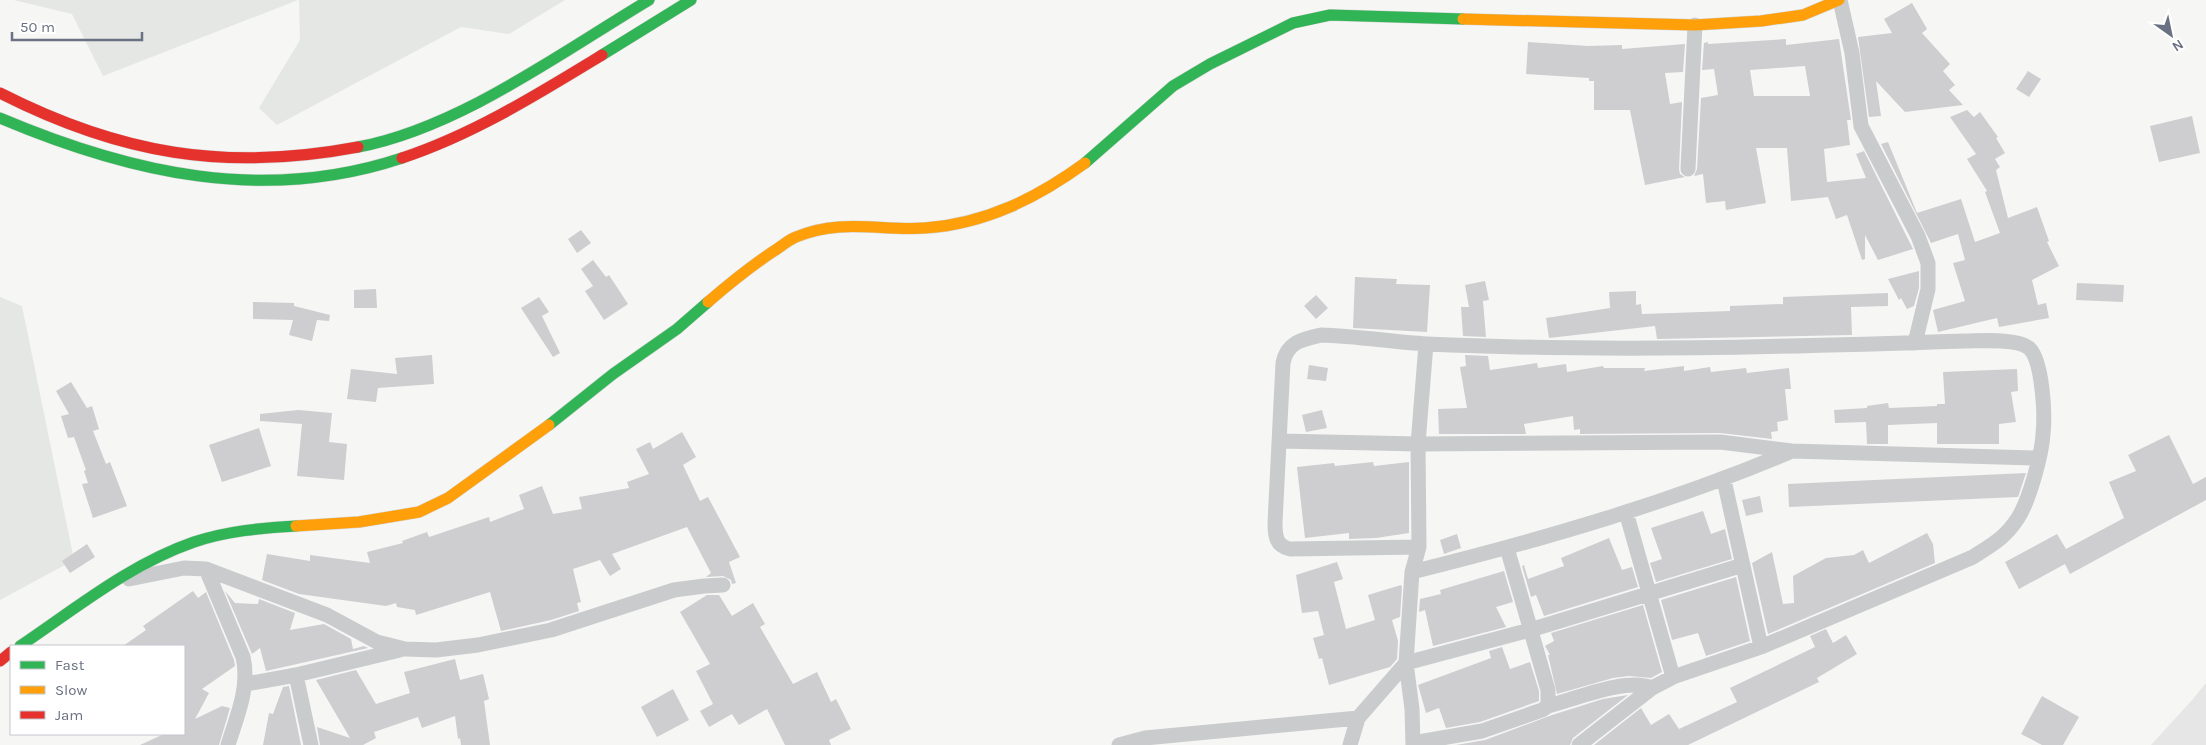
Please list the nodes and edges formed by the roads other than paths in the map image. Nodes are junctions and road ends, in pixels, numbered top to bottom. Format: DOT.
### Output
graph roads {
  1 [pos="649,0"];
  2 [pos="691,0"];
  3 [pos="1840,0"];
  4 [pos="1695,25"];
  5 [pos="0,93"];
  6 [pos="0,118"];
  7 [pos="1688,169"];
  8 [pos="1915,342"];
  9 [pos="1426,344"];
  10 [pos="1280,441"];
  11 [pos="1418,444"];
  12 [pos="1792,451"];
  13 [pos="2038,458"];
  14 [pos="1724,480"];
  15 [pos="1626,512"];
  16 [pos="1419,547"];
  17 [pos="1507,548"];
  18 [pos="1743,565"];
  19 [pos="206,569"];
  20 [pos="1412,572"];
  21 [pos="115,582"];
  22 [pos="723,585"];
  23 [pos="1649,594"];
  24 [pos="1530,630"];
  25 [pos="21,645"];
  26 [pos="1761,647"];
  27 [pos="405,649"];
  28 [pos="10,653"];
  29 [pos="0,661"];
  30 [pos="1406,662"];
  31 [pos="296,675"];
  32 [pos="1673,677"];
  33 [pos="246,684"];
  34 [pos="1652,688"];
  35 [pos="1548,706"];
  36 [pos="1358,718"];
  37 [pos="1413,744"];
  38 [pos="228,745"];
  39 [pos="310,745"];
  40 [pos="1119,745"];
  41 [pos="1350,745"];
  42 [pos="1579,745"];
  1 -- 5 [label="main road"];
  2 -- 6 [label="main road"];
  3 -- 4 [label="main road"];
  3 -- 8 [label="street"];
  4 -- 7 [label="street"];
  4 -- 21 [label="main road"];
  8 -- 9 [label="street"];
  8 -- 13 [label="street"];
  9 -- 10 [label="street"];
  9 -- 11 [label="street"];
  10 -- 11 [label="street"];
  10 -- 16 [label="street"];
  11 -- 12 [label="street"];
  11 -- 16 [label="street"];
  12 -- 13 [label="street"];
  12 -- 14 [label="street"];
  13 -- 26 [label="street"];
  14 -- 15 [label="street"];
  14 -- 18 [label="street"];
  15 -- 17 [label="street"];
  15 -- 23 [label="street"];
  16 -- 20 [label="street"];
  17 -- 20 [label="street"];
  17 -- 24 [label="street"];
  18 -- 23 [label="street"];
  18 -- 26 [label="street"];
  19 -- 21 [label="street"];
  19 -- 27 [label="street"];
  19 -- 33 [label="street"];
  20 -- 30 [label="street"];
  21 -- 25 [label="main road"];
  22 -- 27 [label="street"];
  23 -- 24 [label="street"];
  23 -- 32 [label="street"];
  24 -- 30 [label="street"];
  24 -- 35 [label="street"];
  26 -- 32 [label="street"];
  27 -- 31 [label="street"];
  28 -- 29 [label="main road"];
  30 -- 36 [label="street"];
  30 -- 37 [label="street"];
  31 -- 33 [label="street"];
  31 -- 39 [label="street"];
  32 -- 34 [label="street"];
  33 -- 38 [label="street"];
  34 -- 35 [label="street"];
  34 -- 42 [label="street"];
  35 -- 37 [label="street"];
  36 -- 40 [label="street"];
  36 -- 41 [label="street"];
}
